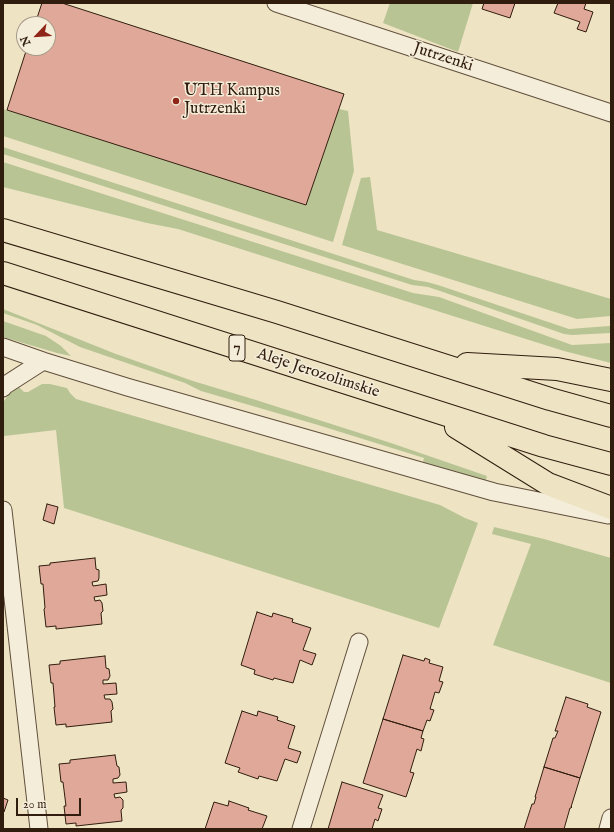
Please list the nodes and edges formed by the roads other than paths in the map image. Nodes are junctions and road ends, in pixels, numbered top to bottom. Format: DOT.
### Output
graph roads {
  1 [pos="276,3"];
  2 [pos="611,113"];
  3 [pos="3,230"];
  4 [pos="3,273"];
  5 [pos="3,347"];
  6 [pos="43,361"];
  7 [pos="434,362"];
  8 [pos="611,380"];
  9 [pos="3,388"];
  10 [pos="428,410"];
  11 [pos="611,416"];
  12 [pos="611,464"];
  13 [pos="611,508"];
  14 [pos="3,510"];
  15 [pos="611,515"];
  16 [pos="359,642"];
  17 [pos="611,818"];
  18 [pos="38,829"];
  19 [pos="301,829"];
  20 [pos="608,829"];
  1 -- 2 [label="street, Jutrzenki"];
  3 -- 7 [label="main road"];
  4 -- 10 [label="main road, Aleje Jerozolimskie / 7"];
  5 -- 6 [label="street"];
  6 -- 9 [label="street"];
  6 -- 15 [label="street"];
  7 -- 8 [label="main road"];
  7 -- 11 [label="main road"];
  10 -- 12 [label="main road, Aleje Jerozolimskie / 7"];
  10 -- 13 [label="main road"];
  14 -- 18 [label="street"];
  16 -- 19 [label="street"];
  17 -- 20 [label="street"];
}
